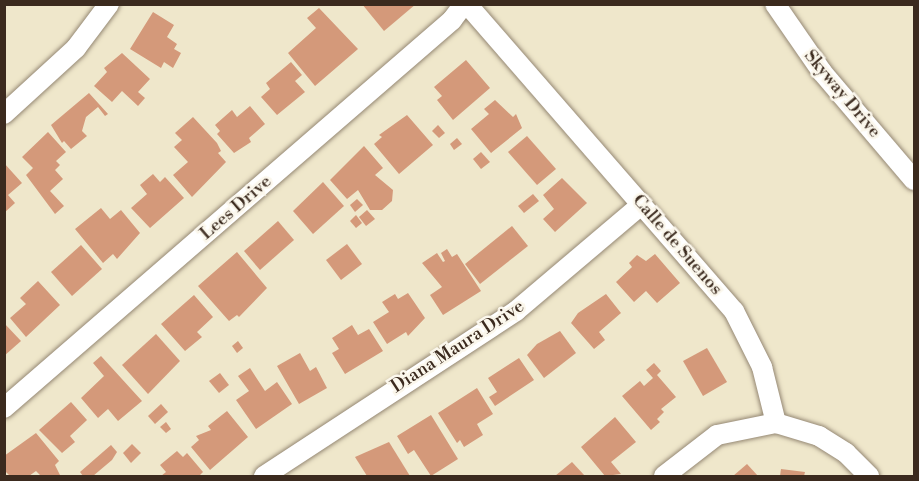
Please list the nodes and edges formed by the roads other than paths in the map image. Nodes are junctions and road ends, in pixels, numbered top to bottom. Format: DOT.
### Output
graph roads {
  1 [pos="110,4"];
  2 [pos="465,4"];
  3 [pos="775,4"];
  4 [pos="4,114"];
  5 [pos="915,180"];
  6 [pos="642,204"];
  7 [pos="4,408"];
  8 [pos="776,423"];
  9 [pos="264,477"];
  10 [pos="664,477"];
  11 [pos="869,477"];
  1 -- 4 [label="street"];
  2 -- 6 [label="street, Calle de Suenos"];
  2 -- 7 [label="street, Lees Drive"];
  3 -- 5 [label="street, Skyway Drive"];
  6 -- 8 [label="street, Calle de Suenos"];
  6 -- 9 [label="street, Diana Maura Drive"];
  8 -- 10 [label="street"];
  8 -- 11 [label="street"];
}
